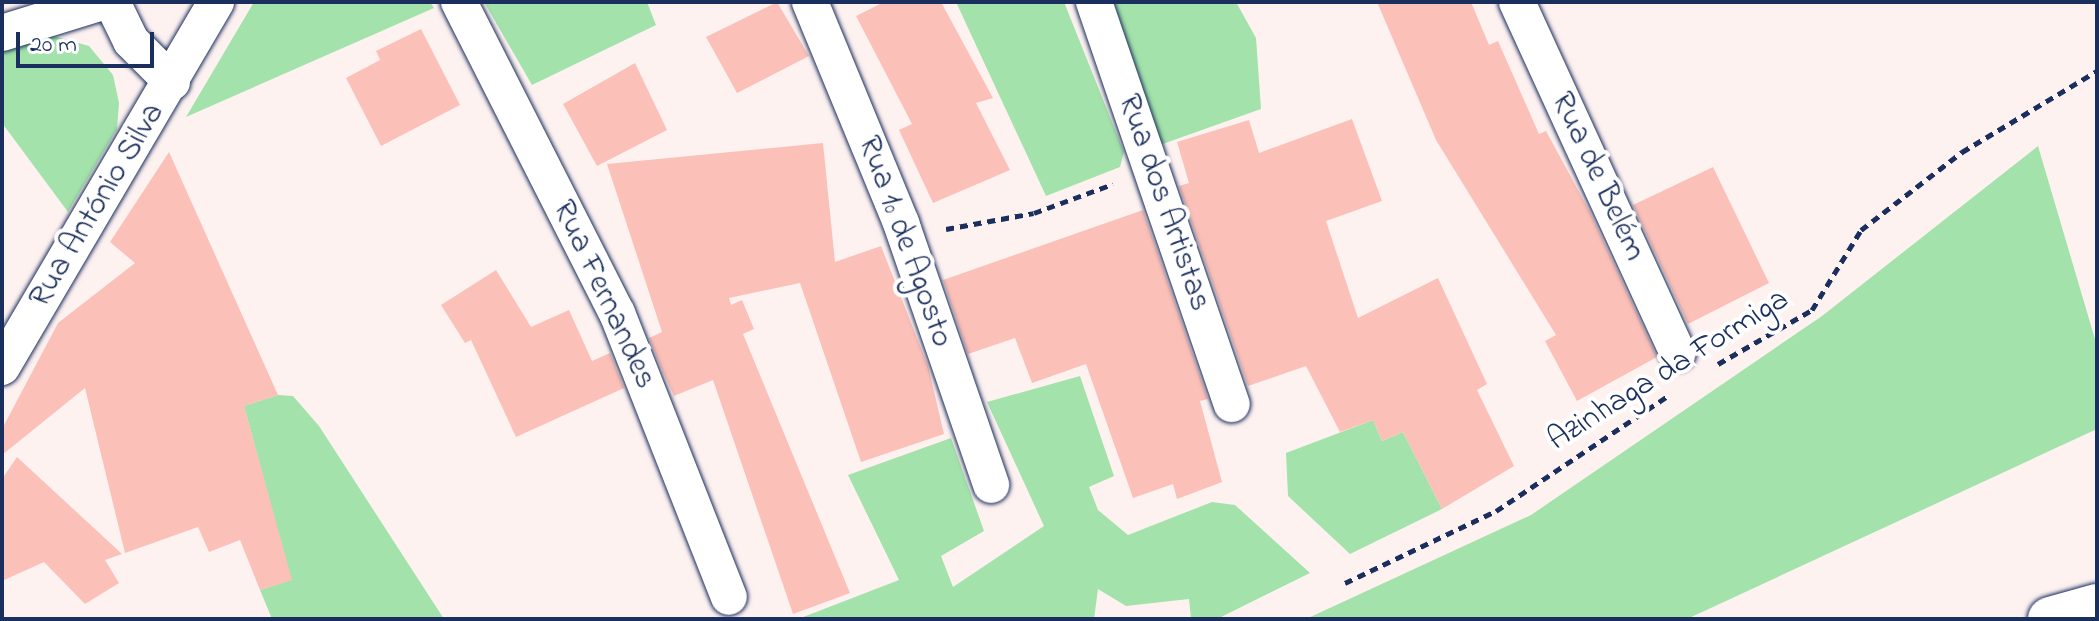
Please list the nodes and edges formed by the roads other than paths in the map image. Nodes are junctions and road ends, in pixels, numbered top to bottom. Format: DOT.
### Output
graph roads {
  1 [pos="102,2"];
  2 [pos="112,2"];
  3 [pos="216,2"];
  4 [pos="459,2"];
  5 [pos="810,2"];
  6 [pos="1094,2"];
  7 [pos="1517,2"];
  8 [pos="2,33"];
  9 [pos="172,82"];
  10 [pos="1690,363"];
  11 [pos="2,367"];
  12 [pos="1232,404"];
  13 [pos="991,485"];
  14 [pos="729,597"];
  15 [pos="2097,606"];
  16 [pos="2050,619"];
  1 -- 8 [label="street"];
  2 -- 9 [label="street"];
  3 -- 9 [label="street, Rua António Silva"];
  4 -- 14 [label="street, Rua Fernandes"];
  5 -- 13 [label="street, Rua 1º de Agosto"];
  6 -- 12 [label="street, Rua dos Artistas"];
  7 -- 10 [label="street, Rua de Belém"];
  9 -- 11 [label="street, Rua António Silva"];
  15 -- 16 [label="highway"];
}
